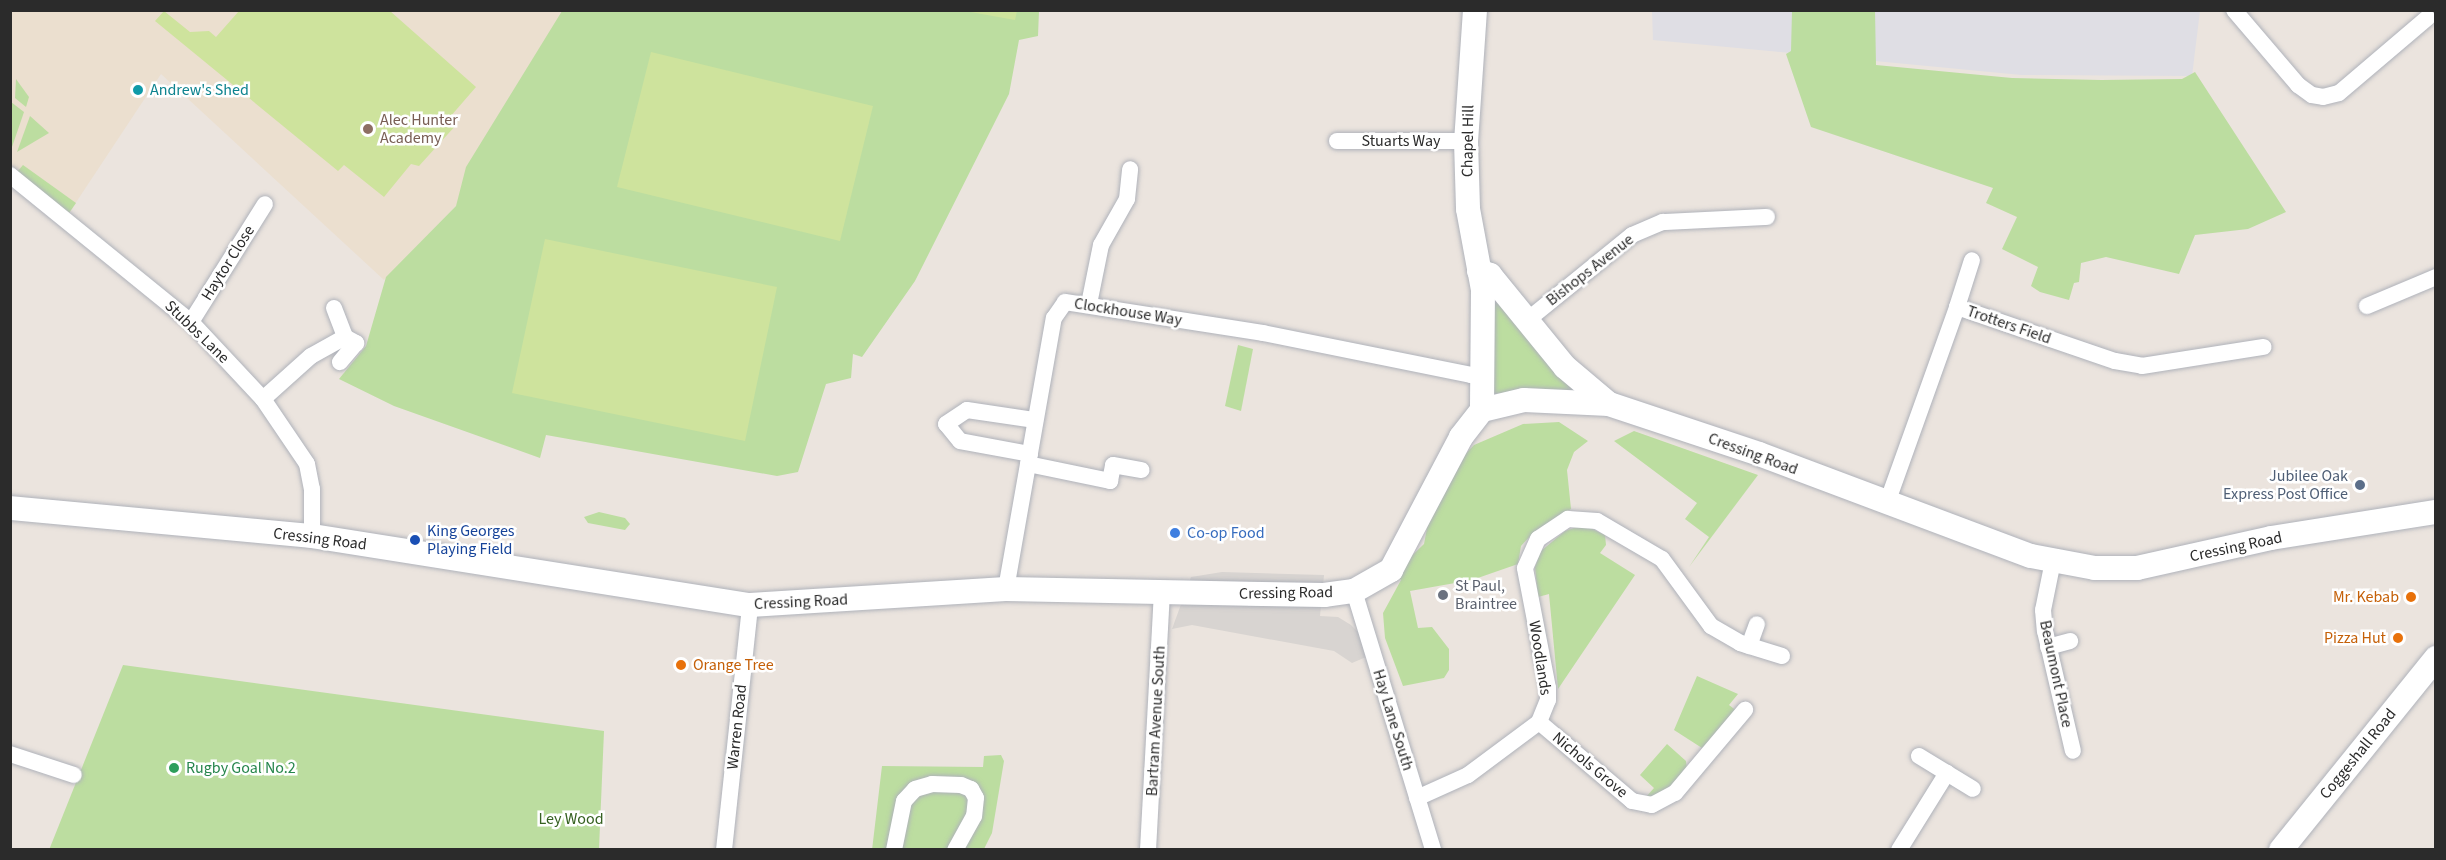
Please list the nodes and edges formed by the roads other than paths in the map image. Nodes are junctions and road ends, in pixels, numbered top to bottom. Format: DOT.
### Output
graph roads {
  1 [pos="1476,10"];
  2 [pos="2234,10"];
  3 [pos="2428,19"];
  4 [pos="1337,141"];
  5 [pos="1466,141"];
  6 [pos="1130,169"];
  7 [pos="11,178"];
  8 [pos="265,204"];
  9 [pos="1767,217"];
  10 [pos="1972,260"];
  11 [pos="1479,271"];
  12 [pos="2436,277"];
  13 [pos="1089,304"];
  14 [pos="2367,306"];
  15 [pos="1957,307"];
  16 [pos="334,308"];
  17 [pos="191,321"];
  18 [pos="1525,322"];
  19 [pos="349,329"];
  20 [pos="2264,347"];
  21 [pos="340,362"];
  22 [pos="1480,373"];
  23 [pos="263,399"];
  24 [pos="1609,404"];
  25 [pos="1482,410"];
  26 [pos="1035,420"];
  27 [pos="1029,459"];
  28 [pos="1142,470"];
  29 [pos="1887,503"];
  30 [pos="10,508"];
  31 [pos="2436,512"];
  32 [pos="312,536"];
  33 [pos="2053,561"];
  34 [pos="1006,589"];
  35 [pos="1354,591"];
  36 [pos="1162,592"];
  37 [pos="750,605"];
  38 [pos="1757,624"];
  39 [pos="2070,641"];
  40 [pos="1749,646"];
  41 [pos="2048,647"];
  42 [pos="1782,656"];
  43 [pos="2433,667"];
  44 [pos="1745,710"];
  45 [pos="1539,722"];
  46 [pos="2073,751"];
  47 [pos="10,754"];
  48 [pos="1919,756"];
  49 [pos="1947,773"];
  50 [pos="74,776"];
  51 [pos="1973,789"];
  52 [pos="1417,798"];
  53 [pos="724,849"];
  54 [pos="894,849"];
  55 [pos="955,849"];
  56 [pos="1148,849"];
  57 [pos="1433,849"];
  58 [pos="1899,849"];
  59 [pos="2281,849"];
  1 -- 5 [label="street, Chapel Hill"];
  2 -- 3 [label="street"];
  4 -- 5 [label="street, Stuarts Way"];
  5 -- 11 [label="street, Chapel Hill"];
  6 -- 13 [label="street"];
  7 -- 17 [label="street, Stubbs Lane"];
  8 -- 17 [label="street, Haytor Close"];
  9 -- 18 [label="street, Bishops Avenue"];
  10 -- 15 [label="street"];
  11 -- 18 [label="street"];
  11 -- 22 [label="street, Chapel Hill"];
  12 -- 14 [label="street"];
  13 -- 22 [label="street, Clockhouse Way"];
  13 -- 26 [label="street, Clockhouse Way"];
  15 -- 20 [label="street, Trotters Field"];
  15 -- 29 [label="street, Trotters Field"];
  16 -- 19 [label="street"];
  17 -- 23 [label="street, Stubbs Lane"];
  18 -- 24 [label="street"];
  19 -- 21 [label="street"];
  19 -- 23 [label="street"];
  22 -- 25 [label="street, Chapel Hill"];
  23 -- 32 [label="street, Stubbs Lane"];
  24 -- 25 [label="street, Cressing Road"];
  24 -- 29 [label="street, Cressing Road"];
  25 -- 35 [label="street, Cressing Road"];
  26 -- 27 [label="street, Clockhouse Way"];
  26 -- 27 [label="street"];
  27 -- 28 [label="street"];
  27 -- 34 [label="street, Clockhouse Way"];
  29 -- 33 [label="street, Cressing Road"];
  30 -- 32 [label="street, Cressing Road"];
  31 -- 33 [label="street, Cressing Road"];
  32 -- 37 [label="street, Cressing Road"];
  33 -- 41 [label="street, Beaumont Place"];
  34 -- 36 [label="street, Cressing Road"];
  34 -- 37 [label="street, Cressing Road"];
  35 -- 36 [label="street, Cressing Road"];
  35 -- 52 [label="street, Hay Lane South"];
  36 -- 56 [label="street, Bartram Avenue South"];
  37 -- 53 [label="street, Warren Road"];
  38 -- 40 [label="street"];
  39 -- 41 [label="street"];
  40 -- 42 [label="street, Woodlands"];
  40 -- 45 [label="street, Woodlands"];
  41 -- 46 [label="street, Beaumont Place"];
  43 -- 59 [label="street, Coggeshall Road"];
  44 -- 45 [label="street, Nichols Grove"];
  45 -- 52 [label="street"];
  47 -- 50 [label="street"];
  48 -- 49 [label="street"];
  49 -- 51 [label="street"];
  49 -- 58 [label="street"];
  52 -- 57 [label="street, Hay Lane South"];
  54 -- 55 [label="street"];
}
